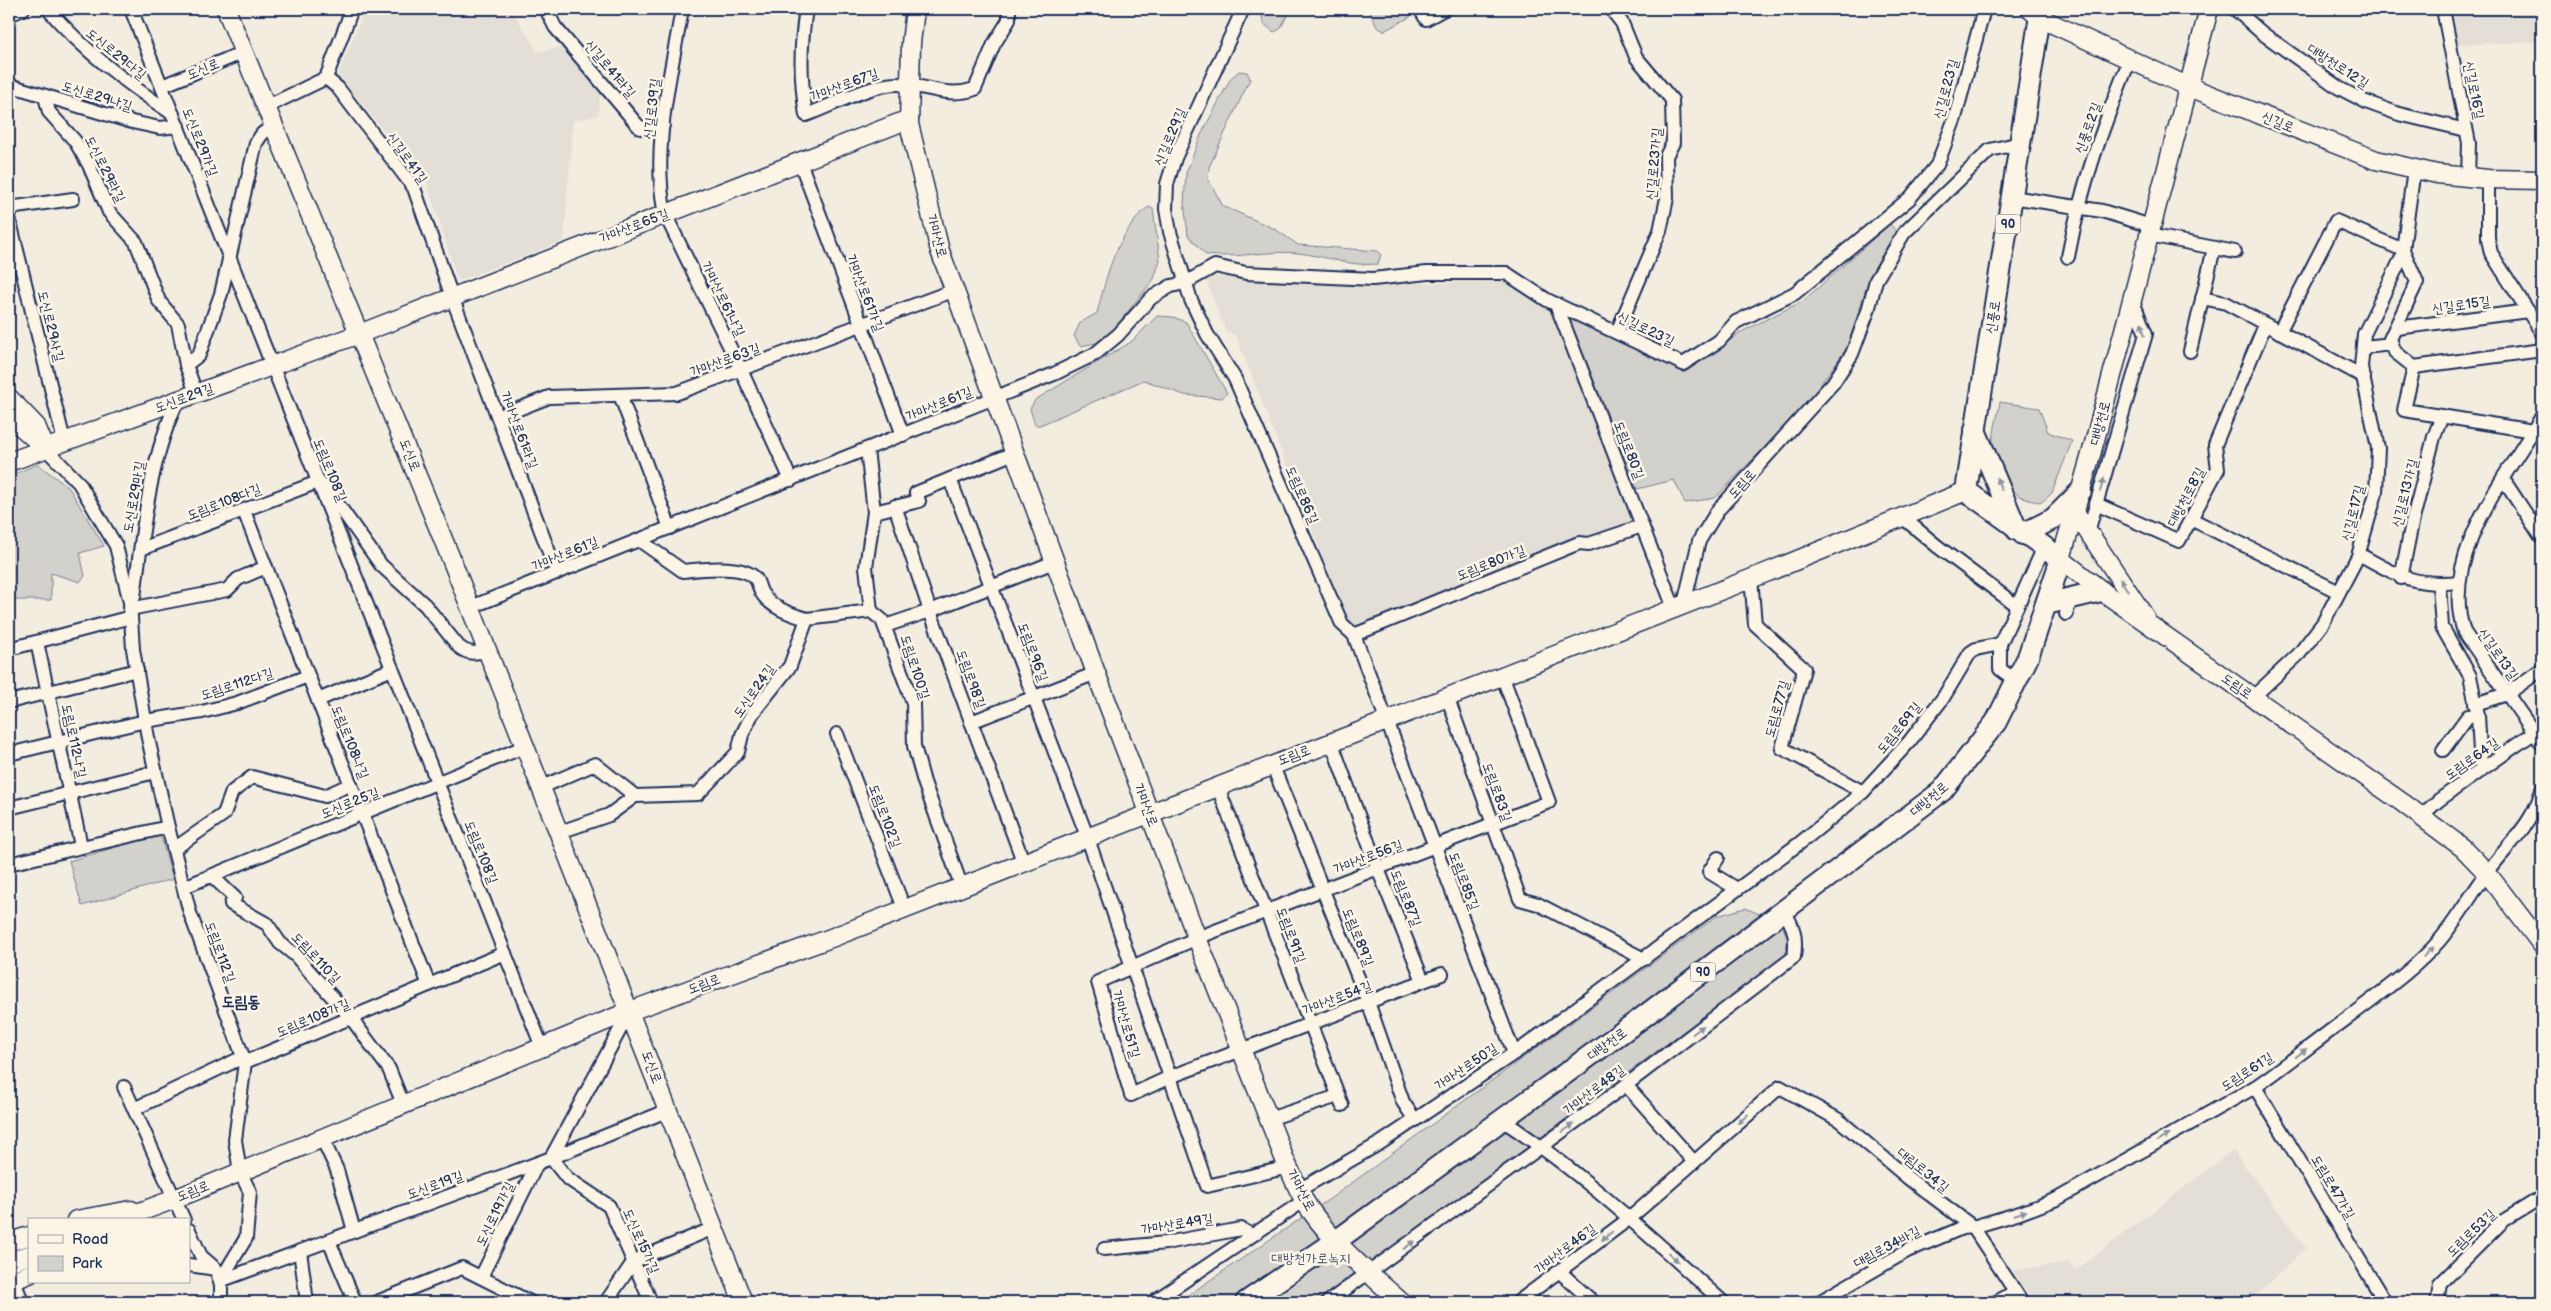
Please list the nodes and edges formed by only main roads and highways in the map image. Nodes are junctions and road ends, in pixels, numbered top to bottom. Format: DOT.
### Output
graph roads {
  1 [pos="226,9"];
  2 [pos="915,9"];
  3 [pos="2209,9"];
  4 [pos="2037,12"];
  5 [pos="2187,86"];
  6 [pos="909,119"];
  7 [pos="2542,180"];
  8 [pos="359,334"];
  9 [pos="9,398"];
  10 [pos="9,416"];
  11 [pos="1974,430"];
  12 [pos="45,448"];
  13 [pos="9,462"];
  14 [pos="1966,491"];
  15 [pos="2081,491"];
  16 [pos="2075,512"];
  17 [pos="2020,532"];
  18 [pos="2061,559"];
  19 [pos="2106,594"];
  20 [pos="2046,604"];
  21 [pos="2151,625"];
  22 [pos="1149,812"];
  23 [pos="2541,940"];
  24 [pos="630,1011"];
  25 [pos="149,1208"];
  26 [pos="88,1218"];
  27 [pos="123,1218"];
  28 [pos="136,1218"];
  29 [pos="28,1236"];
  30 [pos="1336,1241"];
  31 [pos="9,1242"];
  32 [pos="28,1254"];
  33 [pos="9,1262"];
  34 [pos="743,1302"];
  35 [pos="1246,1302"];
  36 [pos="1401,1302"];
  1 -- 8 [label="main road, 도신로"];
  2 -- 6 [label="main road, 가마산로"];
  3 -- 5 [label="main road, 대방천로"];
  4 -- 5 [label="main road, 신길로"];
  4 -- 11 [label="main road, 신풍로 / 90"];
  5 -- 7 [label="main road, 신길로"];
  5 -- 15 [label="main road, 대방천로"];
  6 -- 8 [label="main road, 가마산로65길"];
  6 -- 22 [label="main road, 가마산로"];
  8 -- 12 [label="main road, 도신로29길"];
  8 -- 24 [label="main road, 도신로"];
  9 -- 12 [label="main road"];
  10 -- 12 [label="main road"];
  11 -- 14 [label="main road, 신풍로 / 90"];
  17 -- 11 [label="main road, one-way"];
  12 -- 13 [label="main road, 도신로29길"];
  14 -- 17 [label="main road, 도림로"];
  14 -- 22 [label="main road, 도림로"];
  15 -- 16 [label="main road, 대방천로"];
  15 -- 17 [label="main road"];
  16 -- 18 [label="main road, 대방천로"];
  21 -- 16 [label="main road, one-way"];
  17 -- 18 [label="main road, 도림로"];
  18 -- 19 [label="main road, 도림로"];
  18 -- 20 [label="main road, 대방천로 / 90"];
  19 -- 20 [label="main road"];
  19 -- 21 [label="main road, 도림로"];
  20 -- 30 [label="main road, 대방천로 / 90"];
  21 -- 23 [label="main road, 도림로"];
  22 -- 24 [label="main road, 도림로"];
  22 -- 30 [label="main road, 가마산로"];
  24 -- 25 [label="main road, 도림로"];
  24 -- 34 [label="main road, 도신로"];
  25 -- 26 [label="main road"];
  25 -- 27 [label="main road, 도림로"];
  25 -- 28 [label="main road"];
  29 -- 31 [label="main road"];
  30 -- 35 [label="main road, 대방천로 / 90"];
  30 -- 36 [label="main road, 가마산로"];
  32 -- 33 [label="main road"];
}
